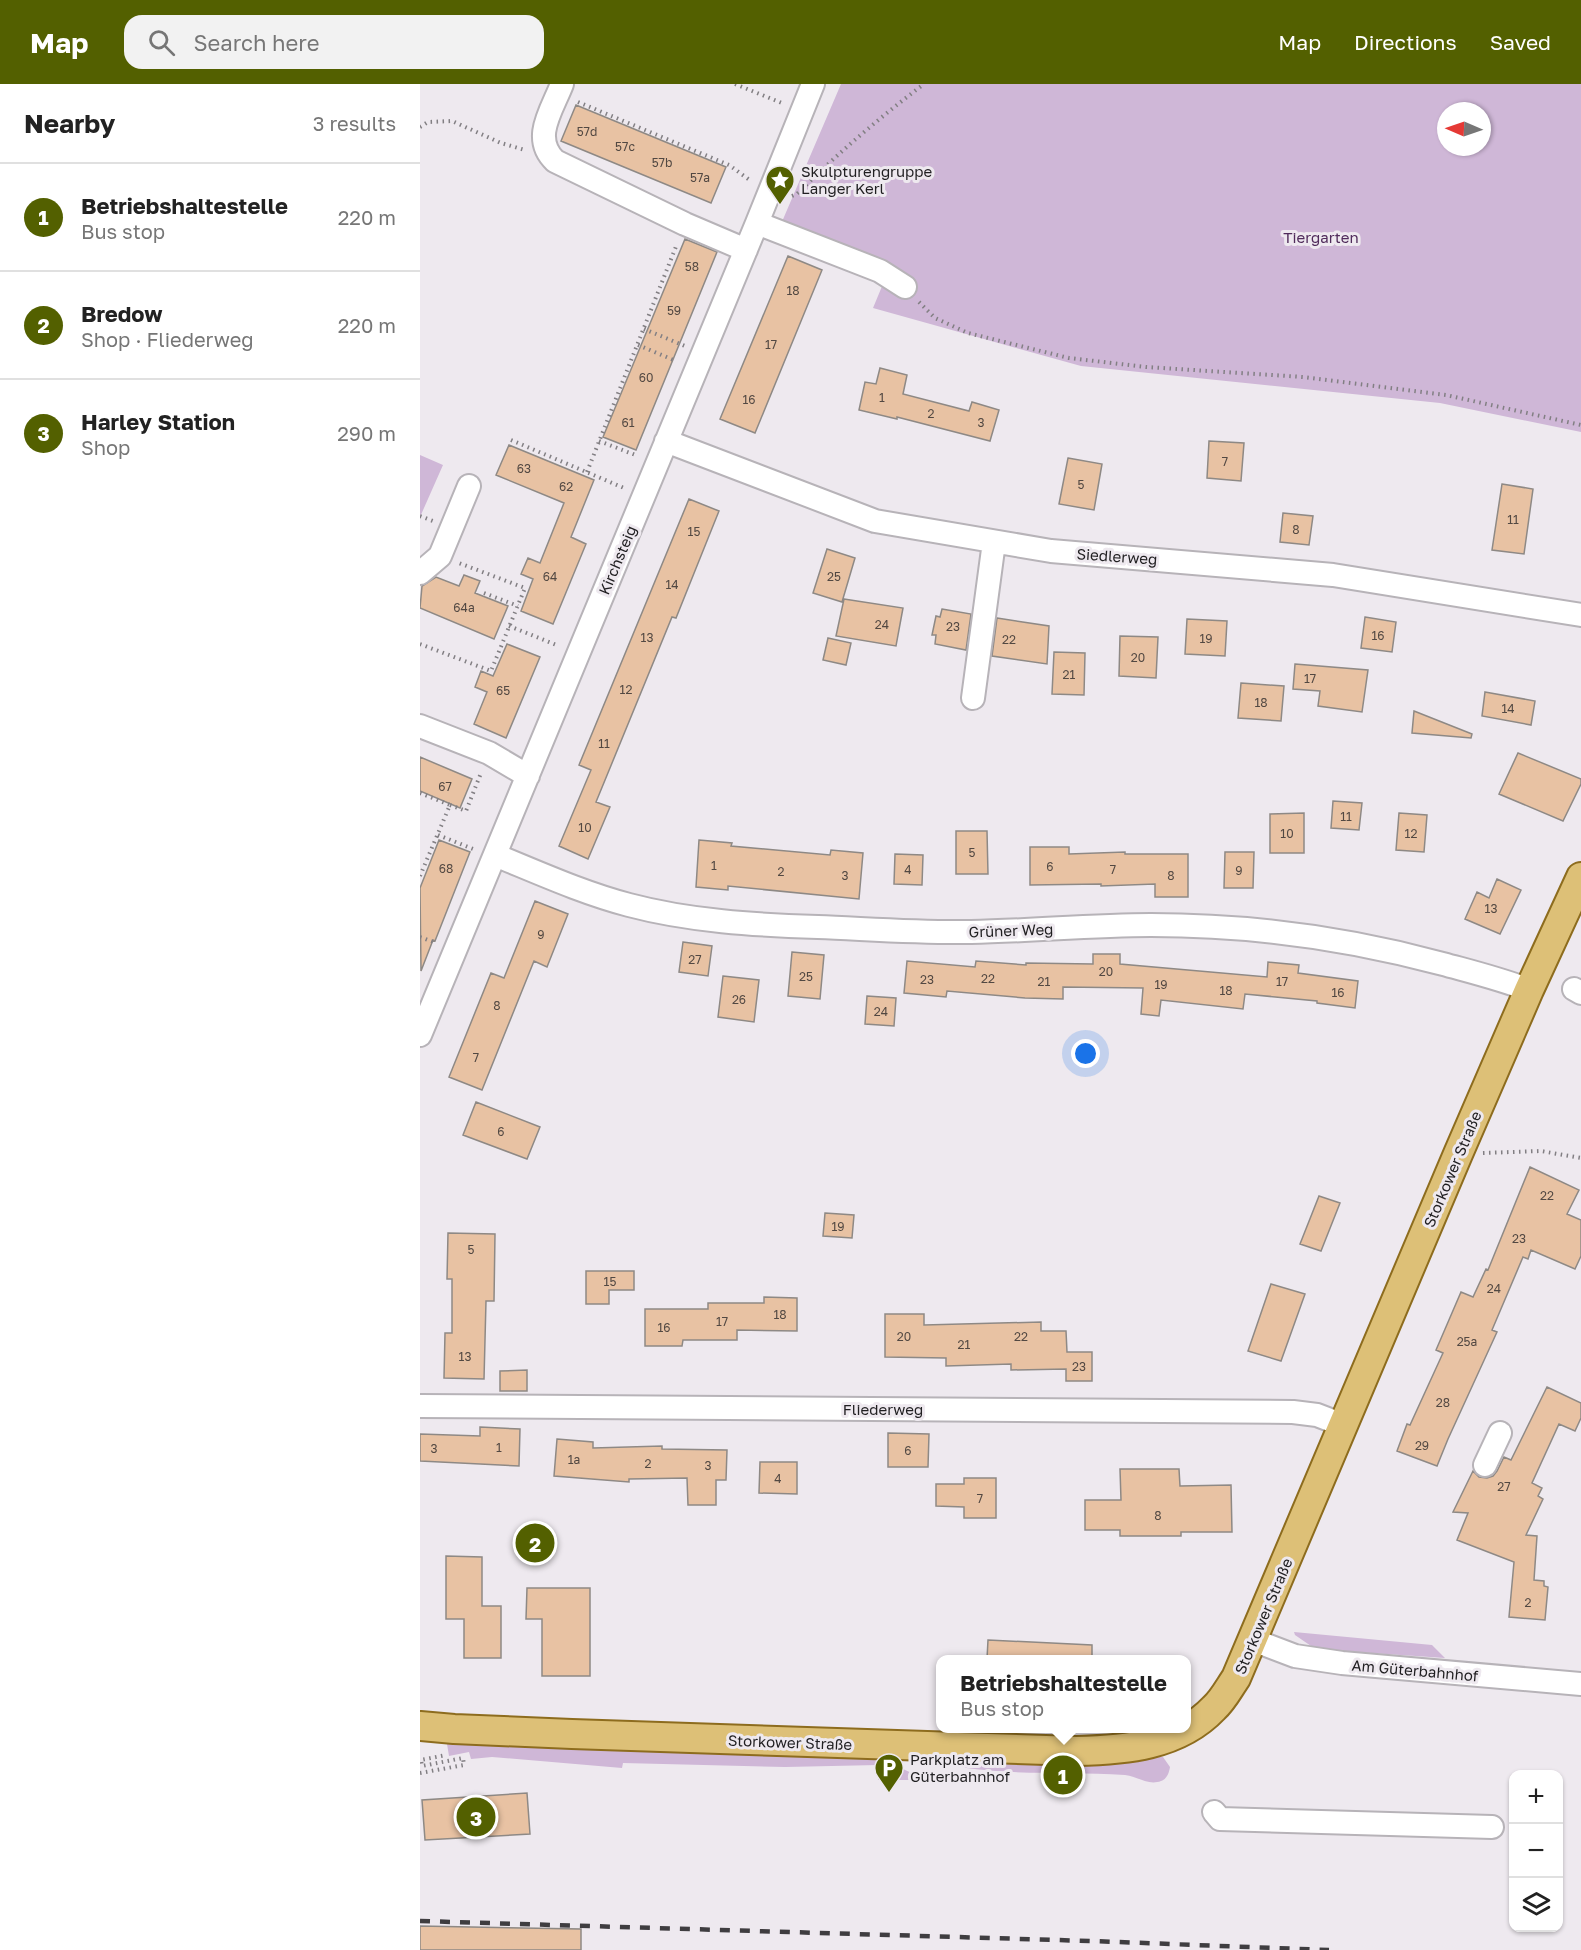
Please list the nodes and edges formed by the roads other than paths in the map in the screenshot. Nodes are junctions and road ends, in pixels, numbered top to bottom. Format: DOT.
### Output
graph roads {
  1 [pos="813,84"];
  2 [pos="560,89"];
  3 [pos="763,208"];
  4 [pos="746,250"];
  5 [pos="905,287"];
  6 [pos="666,441"];
  7 [pos="469,486"];
  8 [pos="994,542"];
  9 [pos="420,573"];
  10 [pos="1581,615"];
  11 [pos="973,698"];
  12 [pos="420,726"];
  13 [pos="528,776"];
  14 [pos="495,855"];
  15 [pos="1581,877"];
  16 [pos="1529,990"];
  17 [pos="420,1035"];
  18 [pos="420,1406"];
  19 [pos="1343,1425"];
  20 [pos="1500,1433"];
  21 [pos="1485,1465"];
  22 [pos="1253,1640"];
  23 [pos="1581,1683"];
  24 [pos="1191,1724"];
  25 [pos="420,1725"];
  26 [pos="454,1729"];
  27 [pos="1178,1733"];
  28 [pos="420,1741"];
  29 [pos="1214,1812"];
  30 [pos="1492,1827"];
  1 -- 3 [label="street, Kirchsteig"];
  2 -- 4 [label="street"];
  3 -- 4 [label="street, Kirchsteig"];
  3 -- 5 [label="street"];
  4 -- 6 [label="street, Kirchsteig"];
  6 -- 8 [label="street, Siedlerweg"];
  6 -- 13 [label="street, Kirchsteig"];
  7 -- 9 [label="street"];
  8 -- 10 [label="street, Siedlerweg"];
  8 -- 11 [label="street"];
  12 -- 13 [label="street"];
  13 -- 14 [label="street, Kirchsteig"];
  14 -- 16 [label="street, Grüner Weg"];
  14 -- 17 [label="street, Kirchsteig"];
  15 -- 16 [label="main road, Storkower Straße"];
  16 -- 19 [label="main road, Storkower Straße"];
  18 -- 19 [label="street, Fliederweg"];
  19 -- 22 [label="main road, Storkower Straße"];
  20 -- 21 [label="street"];
  22 -- 23 [label="street, Am Güterbahnhof"];
  22 -- 24 [label="main road, Storkower Straße"];
  25 -- 26 [label="main road, Storkower Straße"];
  26 -- 27 [label="main road, Storkower Straße"];
  26 -- 28 [label="main road, Storkower Straße"];
  29 -- 30 [label="street"];
}
